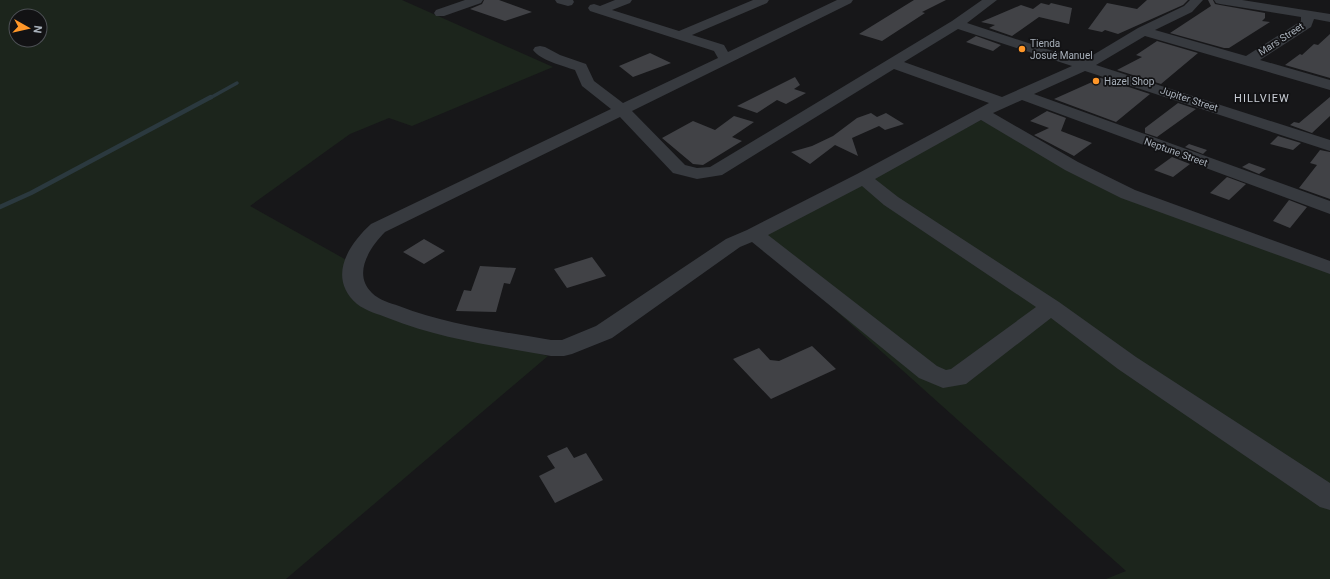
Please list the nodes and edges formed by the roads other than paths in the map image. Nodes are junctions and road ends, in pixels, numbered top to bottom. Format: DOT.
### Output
graph roads {
  1 [pos="477,0"];
  2 [pos="626,0"];
  3 [pos="763,0"];
  4 [pos="847,0"];
  5 [pos="991,0"];
  6 [pos="1197,0"];
  7 [pos="1220,0"];
  8 [pos="440,13"];
  9 [pos="1307,14"];
  10 [pos="1330,18"];
  11 [pos="957,24"];
  12 [pos="1143,31"];
  13 [pos="679,36"];
  14 [pos="540,50"];
  15 [pos="726,60"];
  16 [pos="1249,61"];
  17 [pos="892,63"];
  18 [pos="1086,65"];
  19 [pos="1330,85"];
  20 [pos="1022,95"];
  21 [pos="1004,103"];
  22 [pos="622,110"];
  23 [pos="981,113"];
  24 [pos="1330,146"];
  25 [pos="863,178"];
  26 [pos="1330,208"];
  27 [pos="754,234"];
  28 [pos="1330,268"];
  29 [pos="1051,307"];
  30 [pos="1330,498"];
  1 -- 8 [label="street"];
  2 -- 13 [label="street"];
  3 -- 13 [label="street"];
  4 -- 15 [label="street"];
  5 -- 11 [label="street"];
  6 -- 12 [label="street"];
  7 -- 9 [label="street"];
  9 -- 10 [label="street"];
  9 -- 16 [label="street, Mars Street"];
  11 -- 17 [label="street"];
  11 -- 18 [label="street, Jupiter Street"];
  12 -- 16 [label="street"];
  12 -- 18 [label="street"];
  13 -- 15 [label="street"];
  14 -- 22 [label="street"];
  15 -- 22 [label="street"];
  16 -- 19 [label="street"];
  17 -- 21 [label="street"];
  17 -- 22 [label="street"];
  18 -- 20 [label="street"];
  18 -- 24 [label="street, Jupiter Street"];
  20 -- 21 [label="street"];
  20 -- 26 [label="street, Neptune Street"];
  21 -- 23 [label="street"];
  22 -- 27 [label="street"];
  23 -- 25 [label="street"];
  23 -- 28 [label="street"];
  25 -- 27 [label="street"];
  25 -- 29 [label="street"];
  27 -- 29 [label="street"];
  29 -- 30 [label="street"];
}
